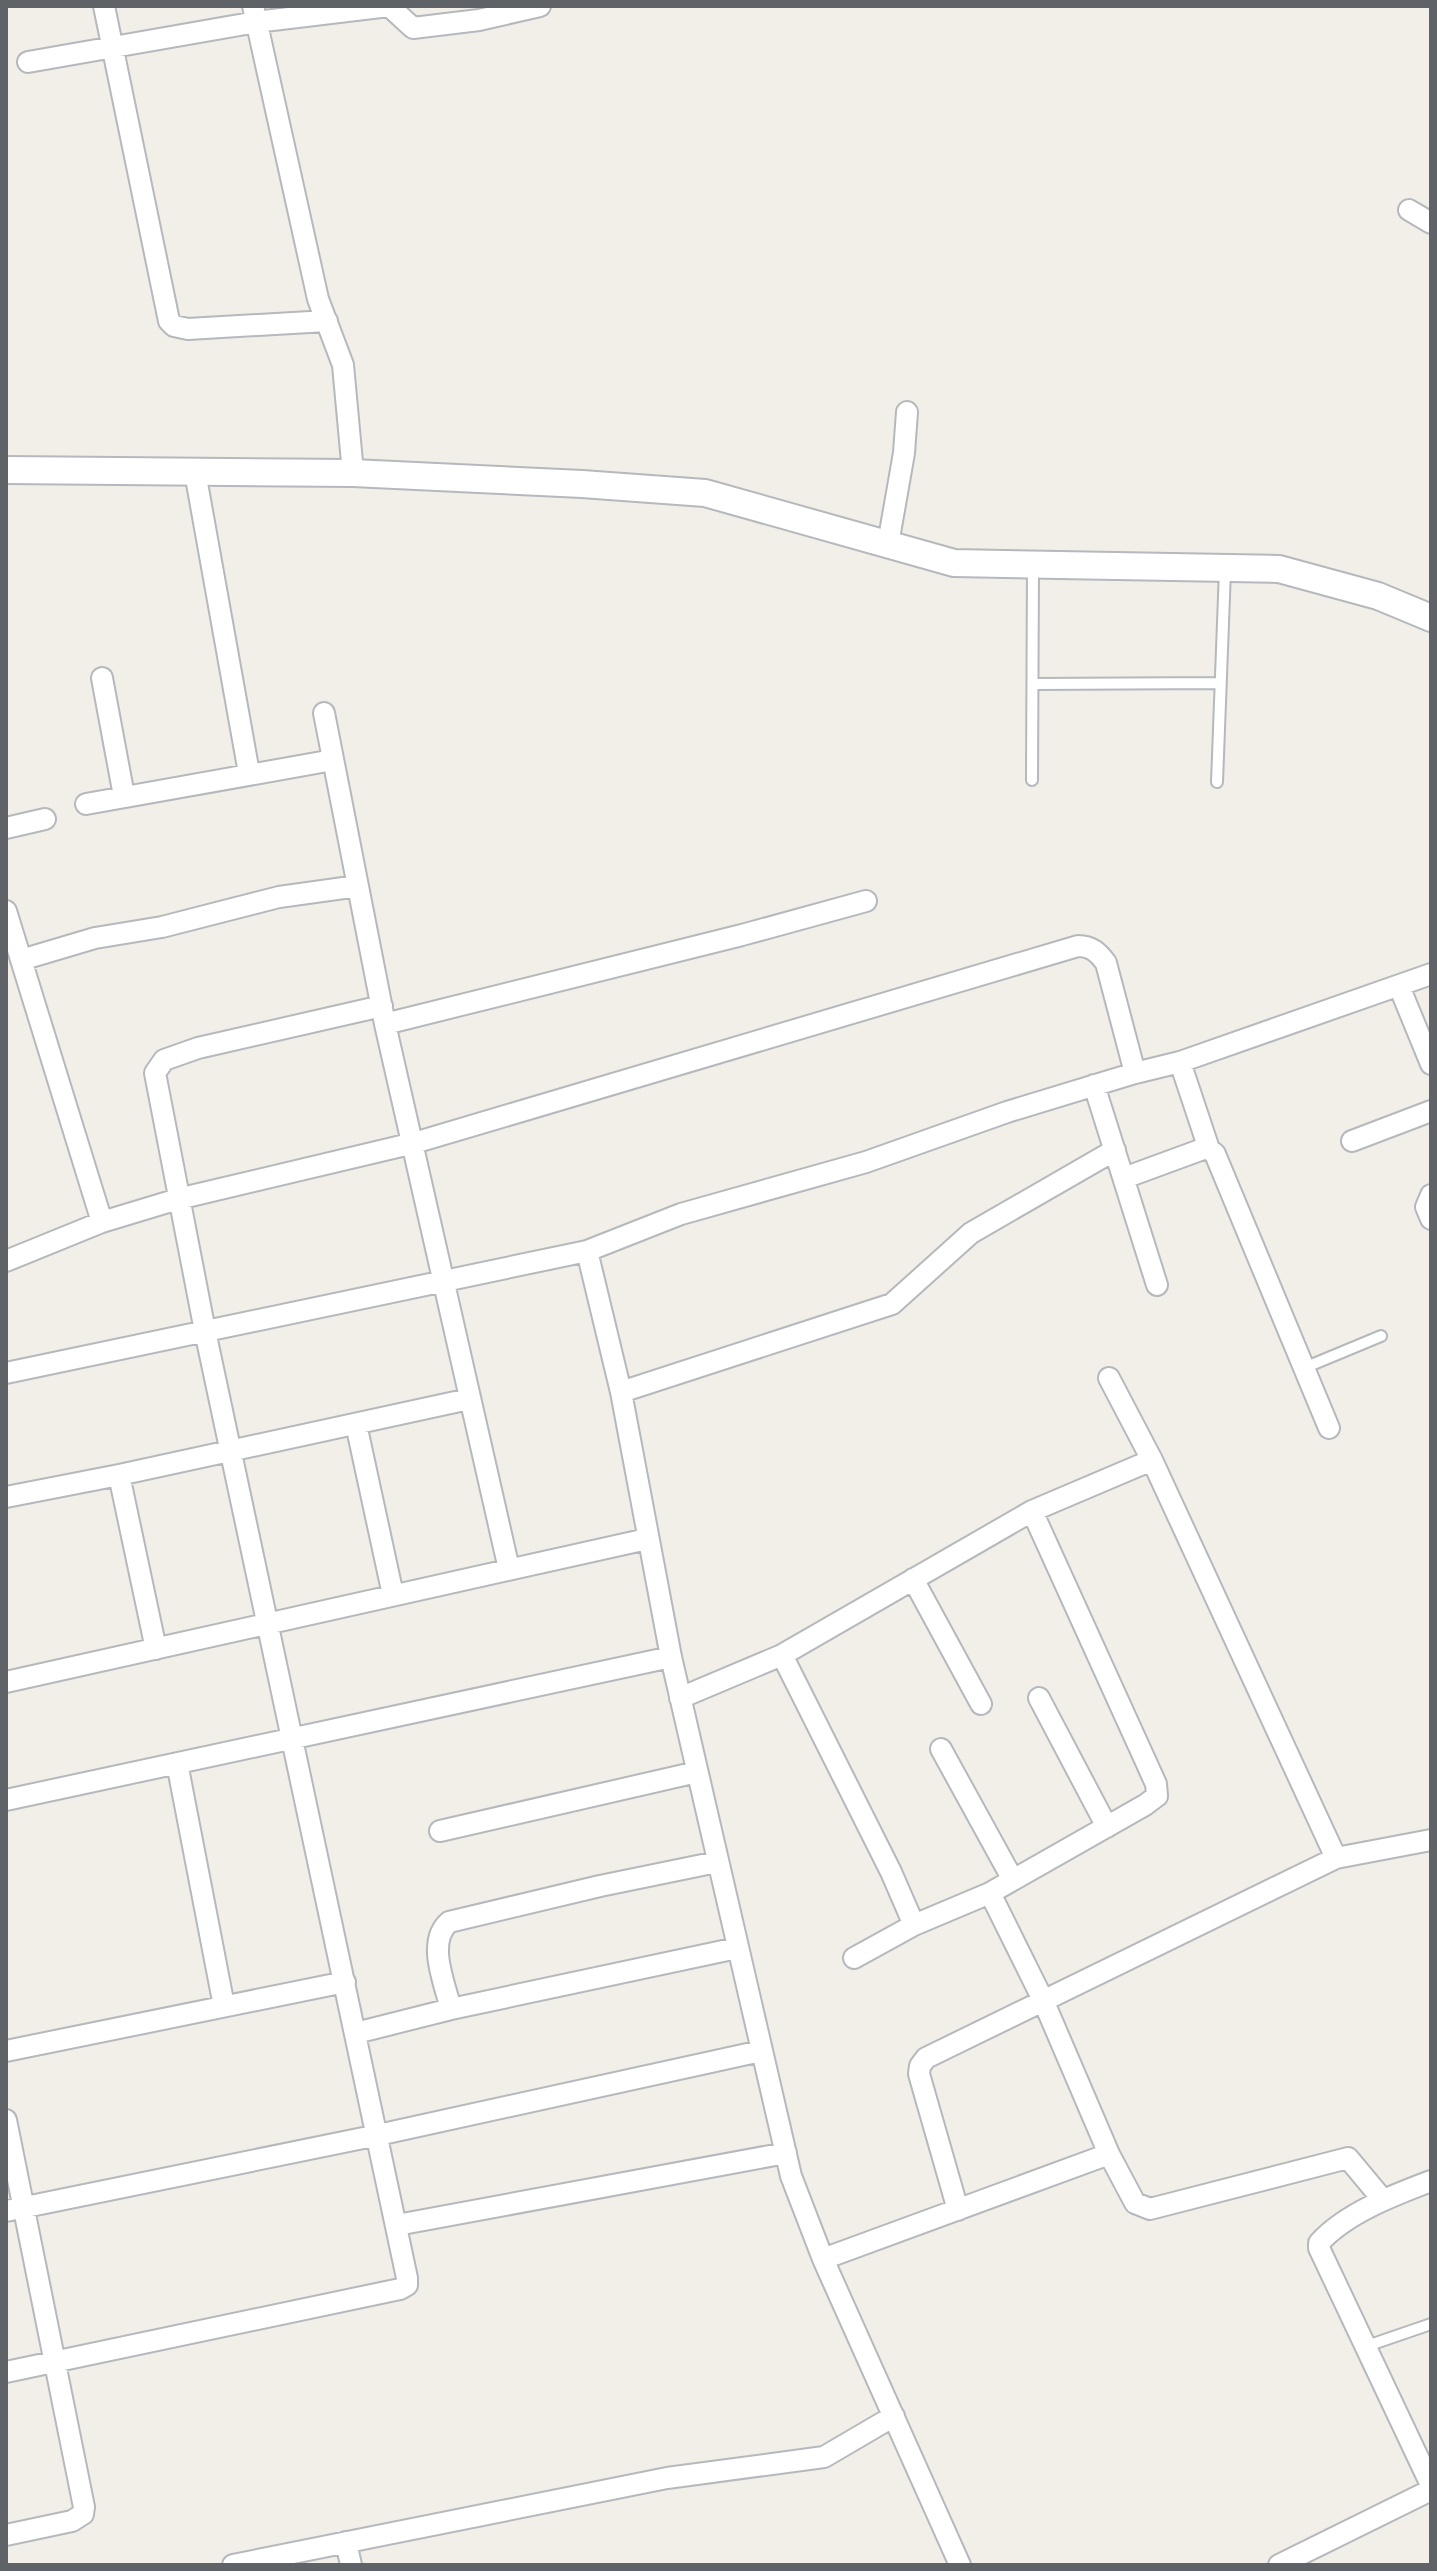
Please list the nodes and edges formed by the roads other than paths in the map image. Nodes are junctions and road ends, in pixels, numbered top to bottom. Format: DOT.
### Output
graph roads {
  1 [pos="104,6"];
  2 [pos="389,6"];
  3 [pos="540,6"];
  4 [pos="254,14"];
  5 [pos="112,49"];
  6 [pos="28,62"];
  7 [pos="1409,210"];
  8 [pos="1431,223"];
  9 [pos="327,321"];
  10 [pos="907,412"];
  11 [pos="6,470"];
  12 [pos="195,472"];
  13 [pos="353,473"];
  14 [pos="888,544"];
  15 [pos="1033,564"];
  16 [pos="1225,568"];
  17 [pos="1431,618"];
  18 [pos="102,678"];
  19 [pos="1220,683"];
  20 [pos="1033,684"];
  21 [pos="324,713"];
  22 [pos="333,760"];
  23 [pos="249,773"];
  24 [pos="1032,780"];
  25 [pos="1217,782"];
  26 [pos="124,796"];
  27 [pos="86,804"];
  28 [pos="45,819"];
  29 [pos="6,828"];
  30 [pos="358,886"];
  31 [pos="866,901"];
  32 [pos="6,911"];
  33 [pos="21,960"];
  34 [pos="1431,974"];
  35 [pos="1399,986"];
  36 [pos="384,1015"];
  37 [pos="1180,1062"];
  38 [pos="1431,1064"];
  39 [pos="1135,1073"];
  40 [pos="1094,1085"];
  41 [pos="1431,1111"];
  42 [pos="1352,1141"];
  43 [pos="414,1143"];
  44 [pos="1209,1149"];
  45 [pos="1115,1150"];
  46 [pos="1124,1178"];
  47 [pos="1431,1195"];
  48 [pos="178,1199"];
  49 [pos="1431,1219"];
  50 [pos="102,1222"];
  51 [pos="587,1251"];
  52 [pos="6,1261"];
  53 [pos="445,1282"];
  54 [pos="1157,1285"];
  55 [pos="205,1331"];
  56 [pos="1381,1336"];
  57 [pos="1304,1368"];
  58 [pos="6,1373"];
  59 [pos="1109,1378"];
  60 [pos="621,1392"];
  61 [pos="469,1399"];
  62 [pos="356,1424"];
  63 [pos="1329,1428"];
  64 [pos="230,1449"];
  65 [pos="1152,1460"];
  66 [pos="119,1475"];
  67 [pos="6,1497"];
  68 [pos="1032,1511"];
  69 [pos="647,1539"];
  70 [pos="509,1569"];
  71 [pos="913,1579"];
  72 [pos="393,1595"];
  73 [pos="268,1623"];
  74 [pos="156,1649"];
  75 [pos="782,1655"];
  76 [pos="671,1657"];
  77 [pos="6,1682"];
  78 [pos="680,1698"];
  79 [pos="1039,1698"];
  80 [pos="981,1704"];
  81 [pos="293,1738"];
  82 [pos="941,1749"];
  83 [pos="177,1763"];
  84 [pos="697,1772"];
  85 [pos="6,1800"];
  86 [pos="1107,1827"];
  87 [pos="440,1831"];
  88 [pos="1431,1840"];
  89 [pos="1336,1858"];
  90 [pos="717,1862"];
  91 [pos="1013,1880"];
  92 [pos="990,1893"];
  93 [pos="914,1925"];
  94 [pos="737,1948"];
  95 [pos="854,1958"];
  96 [pos="345,1982"];
  97 [pos="1043,2000"];
  98 [pos="224,2006"];
  99 [pos="451,2009"];
  100 [pos="356,2033"];
  101 [pos="6,2051"];
  102 [pos="761,2051"];
  103 [pos="6,2120"];
  104 [pos="378,2135"];
  105 [pos="786,2153"];
  106 [pos="1109,2154"];
  107 [pos="1431,2181"];
  108 [pos="1383,2200"];
  109 [pos="15,2209"];
  110 [pos="958,2210"];
  111 [pos="397,2225"];
  112 [pos="823,2259"];
  113 [pos="1431,2324"];
  114 [pos="1364,2347"];
  115 [pos="57,2362"];
  116 [pos="6,2372"];
  117 [pos="894,2416"];
  118 [pos="1431,2488"];
  119 [pos="6,2535"];
  120 [pos="346,2542"];
  121 [pos="233,2565"];
  122 [pos="351,2565"];
  123 [pos="960,2565"];
  124 [pos="1279,2565"];
  1 -- 5 [label="street"];
  2 -- 3 [label="street"];
  2 -- 4 [label="street"];
  4 -- 5 [label="street"];
  4 -- 9 [label="street"];
  5 -- 6 [label="street"];
  5 -- 9 [label="street"];
  7 -- 8 [label="street"];
  9 -- 13 [label="street"];
  10 -- 14 [label="street"];
  11 -- 12 [label="street"];
  12 -- 13 [label="street"];
  12 -- 23 [label="street"];
  13 -- 14 [label="street"];
  14 -- 15 [label="street"];
  15 -- 16 [label="street"];
  15 -- 20 [label="lane"];
  16 -- 17 [label="street"];
  16 -- 19 [label="lane"];
  18 -- 26 [label="street"];
  19 -- 20 [label="lane"];
  19 -- 25 [label="lane"];
  20 -- 24 [label="lane"];
  21 -- 22 [label="street"];
  22 -- 23 [label="street"];
  22 -- 30 [label="street"];
  23 -- 26 [label="street"];
  26 -- 27 [label="street"];
  28 -- 29 [label="street"];
  30 -- 33 [label="street"];
  30 -- 36 [label="street"];
  31 -- 36 [label="street"];
  32 -- 33 [label="street"];
  33 -- 50 [label="street"];
  34 -- 35 [label="street"];
  35 -- 37 [label="street"];
  35 -- 38 [label="street"];
  36 -- 43 [label="street"];
  36 -- 48 [label="street"];
  37 -- 39 [label="street"];
  37 -- 44 [label="street"];
  39 -- 40 [label="street"];
  39 -- 43 [label="street"];
  40 -- 45 [label="street"];
  40 -- 51 [label="street"];
  41 -- 42 [label="street"];
  43 -- 48 [label="street"];
  43 -- 53 [label="street"];
  44 -- 46 [label="street"];
  44 -- 57 [label="street"];
  45 -- 46 [label="street"];
  45 -- 60 [label="street"];
  46 -- 54 [label="street"];
  47 -- 49 [label="street"];
  48 -- 50 [label="street"];
  48 -- 55 [label="street"];
  50 -- 52 [label="street"];
  51 -- 53 [label="street"];
  51 -- 60 [label="street"];
  53 -- 55 [label="street"];
  53 -- 61 [label="street"];
  55 -- 58 [label="street"];
  55 -- 64 [label="street"];
  56 -- 57 [label="lane"];
  57 -- 63 [label="street"];
  59 -- 65 [label="street"];
  60 -- 69 [label="street"];
  61 -- 62 [label="street"];
  61 -- 70 [label="street"];
  62 -- 64 [label="street"];
  62 -- 72 [label="street"];
  64 -- 66 [label="street"];
  64 -- 73 [label="street"];
  65 -- 68 [label="street"];
  65 -- 89 [label="street"];
  66 -- 67 [label="street"];
  66 -- 74 [label="street"];
  68 -- 71 [label="street"];
  68 -- 86 [label="street"];
  69 -- 70 [label="street"];
  69 -- 76 [label="street"];
  70 -- 72 [label="street"];
  71 -- 75 [label="street"];
  71 -- 80 [label="street"];
  72 -- 73 [label="street"];
  73 -- 74 [label="street"];
  73 -- 81 [label="street"];
  74 -- 77 [label="street"];
  75 -- 78 [label="street"];
  75 -- 93 [label="street"];
  76 -- 78 [label="street"];
  76 -- 81 [label="street"];
  78 -- 84 [label="street"];
  79 -- 86 [label="street"];
  81 -- 83 [label="street"];
  81 -- 96 [label="street"];
  82 -- 91 [label="street"];
  83 -- 85 [label="street"];
  83 -- 98 [label="street"];
  84 -- 87 [label="street"];
  84 -- 90 [label="street"];
  86 -- 91 [label="street"];
  88 -- 89 [label="street"];
  89 -- 97 [label="street"];
  90 -- 94 [label="street"];
  90 -- 99 [label="street"];
  91 -- 92 [label="street"];
  92 -- 93 [label="street"];
  92 -- 97 [label="street"];
  93 -- 95 [label="street"];
  94 -- 99 [label="street"];
  94 -- 102 [label="street"];
  96 -- 98 [label="street"];
  96 -- 100 [label="street"];
  97 -- 106 [label="street"];
  97 -- 110 [label="street"];
  98 -- 101 [label="street"];
  99 -- 100 [label="street"];
  100 -- 104 [label="street"];
  102 -- 104 [label="street"];
  102 -- 105 [label="street"];
  103 -- 109 [label="street"];
  104 -- 109 [label="street"];
  104 -- 111 [label="street"];
  105 -- 111 [label="street"];
  105 -- 112 [label="street"];
  106 -- 108 [label="street"];
  106 -- 110 [label="street"];
  107 -- 108 [label="street"];
  108 -- 114 [label="street"];
  109 -- 115 [label="street"];
  110 -- 112 [label="street"];
  111 -- 115 [label="street"];
  112 -- 117 [label="street"];
  113 -- 114 [label="lane"];
  114 -- 118 [label="street"];
  115 -- 116 [label="street"];
  115 -- 119 [label="street"];
  117 -- 120 [label="street"];
  117 -- 123 [label="street"];
  118 -- 124 [label="street"];
  120 -- 121 [label="street"];
  120 -- 122 [label="street"];
}
